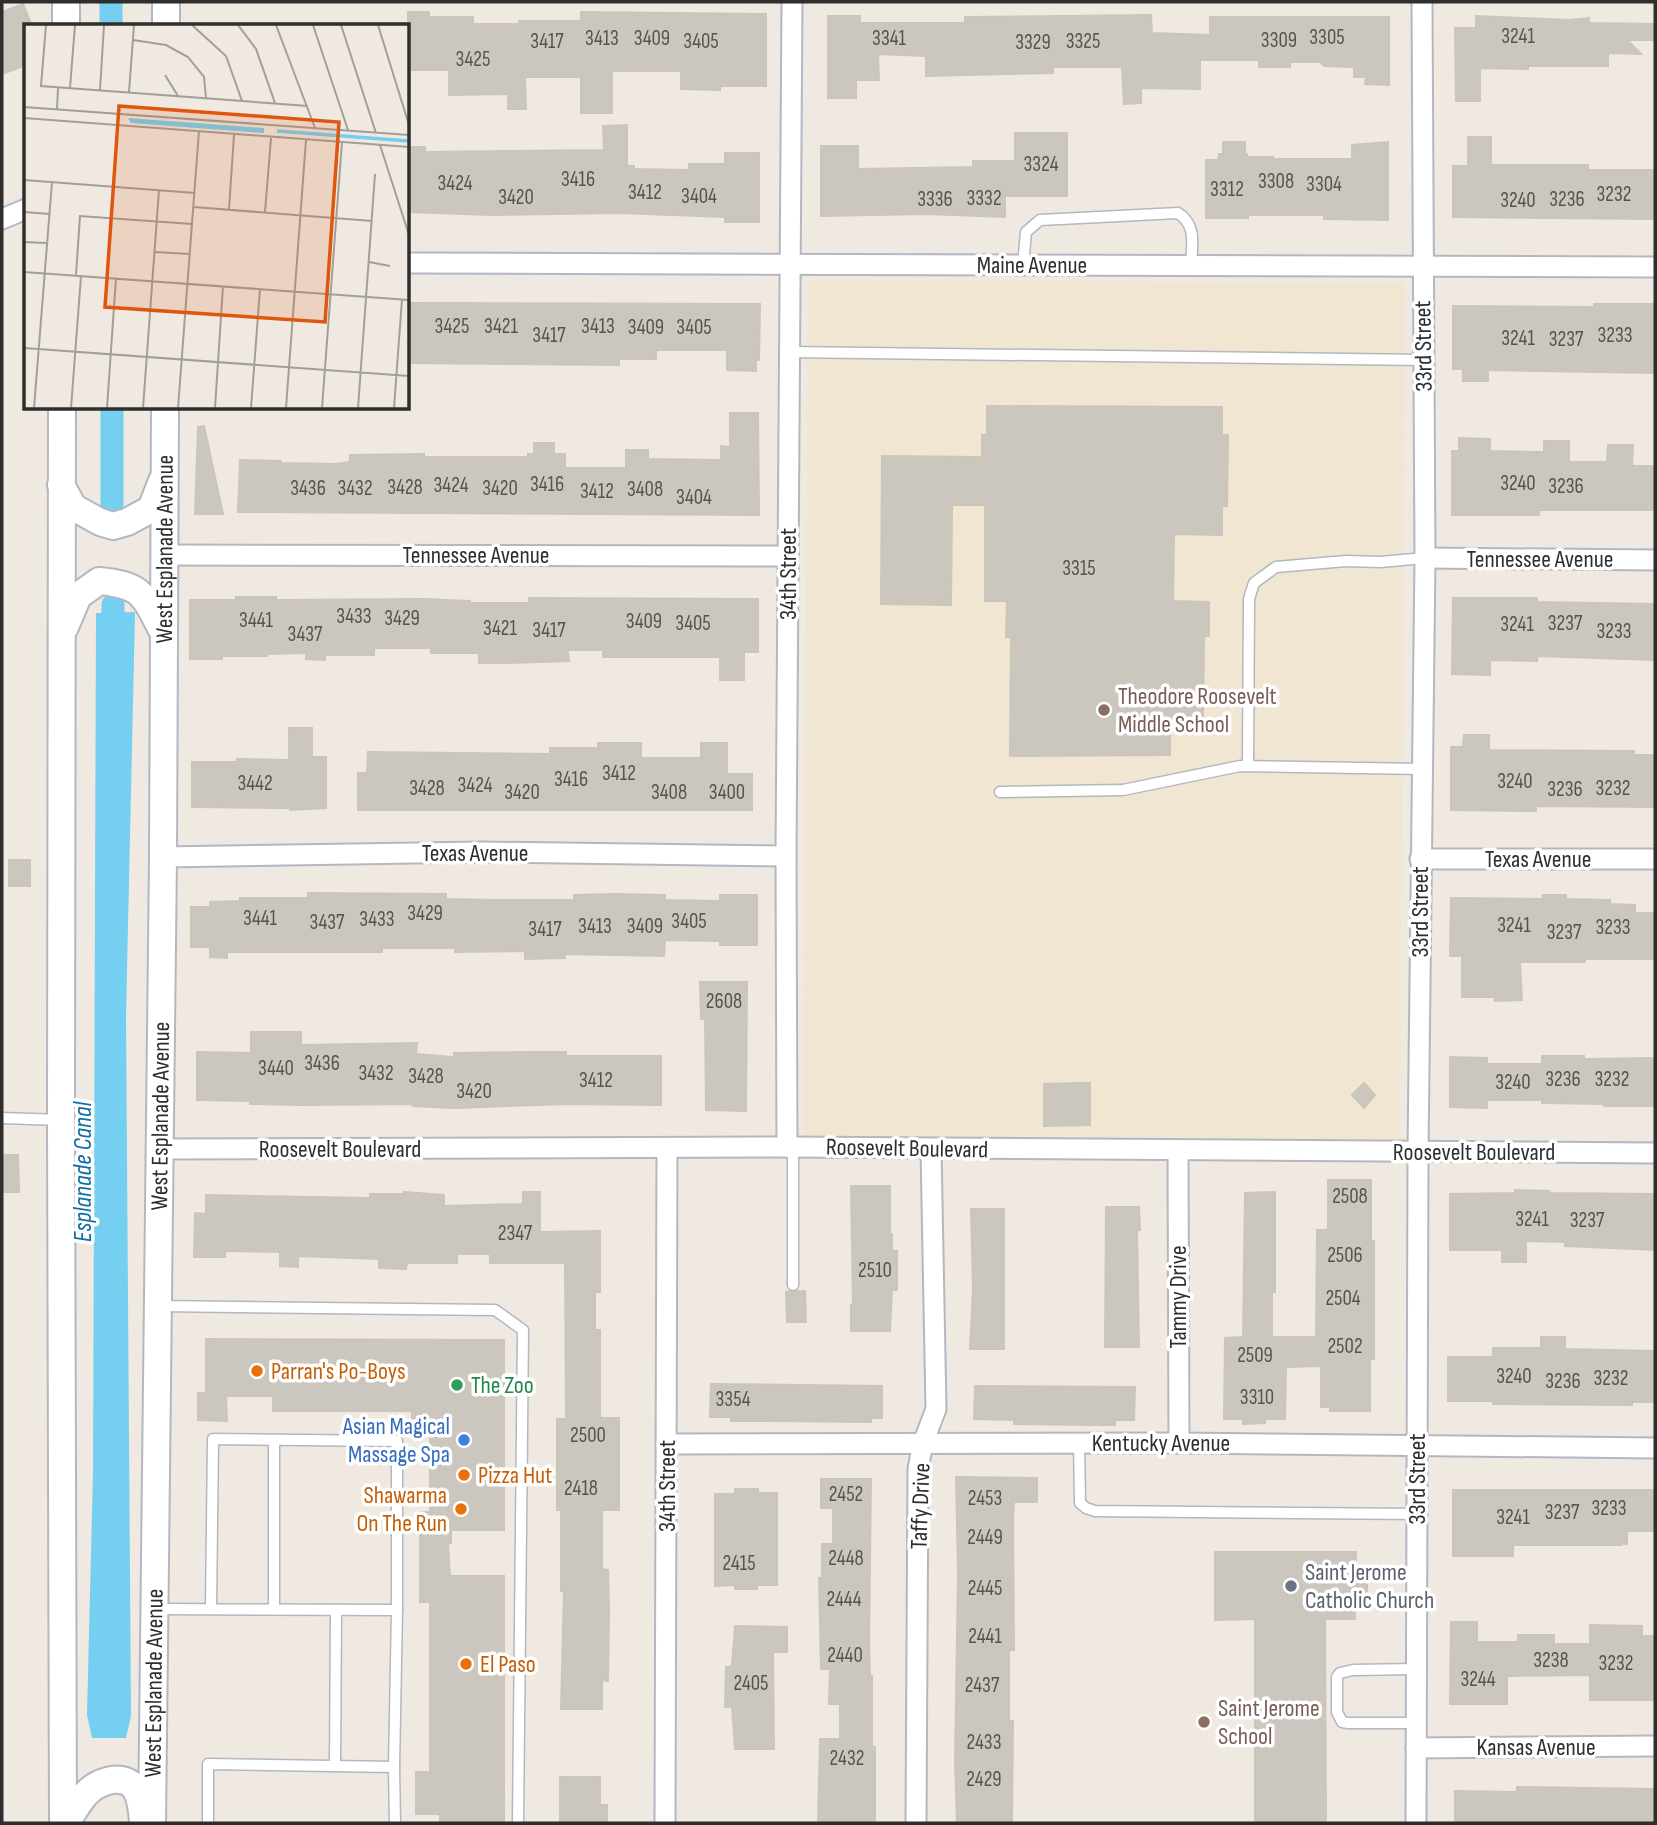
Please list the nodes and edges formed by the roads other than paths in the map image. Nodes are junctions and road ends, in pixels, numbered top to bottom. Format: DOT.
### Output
graph roads {
  1 [pos="66,2"];
  2 [pos="166,2"];
  3 [pos="792,2"];
  4 [pos="1422,2"];
  5 [pos="65,24"];
  6 [pos="166,24"];
  7 [pos="24,210"];
  8 [pos="2,219"];
  9 [pos="410,263"];
  10 [pos="790,265"];
  11 [pos="1023,265"];
  12 [pos="1191,265"];
  13 [pos="1422,265"];
  14 [pos="1655,267"];
  15 [pos="789,352"];
  16 [pos="1423,360"];
  17 [pos="62,410"];
  18 [pos="165,410"];
  19 [pos="165,475"];
  20 [pos="61,485"];
  21 [pos="164,555"];
  22 [pos="788,556"];
  23 [pos="1425,558"];
  24 [pos="1655,560"];
  25 [pos="62,635"];
  26 [pos="165,635"];
  27 [pos="1248,766"];
  28 [pos="1422,769"];
  29 [pos="1000,792"];
  30 [pos="786,856"];
  31 [pos="163,858"];
  32 [pos="1420,859"];
  33 [pos="1655,859"];
  34 [pos="2,1118"];
  35 [pos="61,1120"];
  36 [pos="790,1147"];
  37 [pos="667,1148"];
  38 [pos="160,1149"];
  39 [pos="931,1149"];
  40 [pos="1178,1150"];
  41 [pos="1418,1152"];
  42 [pos="1655,1153"];
  43 [pos="793,1285"];
  44 [pos="158,1306"];
  45 [pos="274,1440"];
  46 [pos="923,1443"];
  47 [pos="1079,1443"];
  48 [pos="1179,1443"];
  49 [pos="667,1444"];
  50 [pos="1417,1446"];
  51 [pos="1655,1448"];
  52 [pos="1417,1514"];
  53 [pos="153,1609"];
  54 [pos="211,1609"];
  55 [pos="275,1609"];
  56 [pos="336,1610"];
  57 [pos="397,1610"];
  58 [pos="1416,1669"];
  59 [pos="1416,1723"];
  60 [pos="1655,1746"];
  61 [pos="1416,1748"];
  62 [pos="335,1766"];
  63 [pos="394,1767"];
  64 [pos="65,1823"];
  65 [pos="144,1823"];
  66 [pos="152,1823"];
  67 [pos="208,1823"];
  68 [pos="394,1823"];
  69 [pos="518,1823"];
  70 [pos="665,1823"];
  71 [pos="916,1823"];
  72 [pos="1416,1823"];
  1 -- 5 [label="main road"];
  2 -- 6 [label="main road"];
  3 -- 10 [label="street, 34th Street"];
  4 -- 13 [label="street, 33rd Street"];
  7 -- 8 [label="street"];
  9 -- 10 [label="street, Maine Avenue"];
  10 -- 11 [label="street, Maine Avenue"];
  10 -- 15 [label="street, 34th Street"];
  11 -- 12 [label="street, Maine Avenue"];
  11 -- 12 [label="lane"];
  12 -- 13 [label="street, Maine Avenue"];
  13 -- 14 [label="street, Maine Avenue"];
  13 -- 16 [label="street, 33rd Street"];
  15 -- 16 [label="lane"];
  15 -- 22 [label="street, 34th Street"];
  16 -- 23 [label="street, 33rd Street"];
  17 -- 20 [label="main road"];
  18 -- 19 [label="main road, West Esplanade Avenue"];
  19 -- 20 [label="main road"];
  19 -- 21 [label="main road, West Esplanade Avenue"];
  20 -- 25 [label="main road"];
  21 -- 22 [label="street, Tennessee Avenue"];
  21 -- 26 [label="main road, West Esplanade Avenue"];
  22 -- 30 [label="street, 34th Street"];
  23 -- 24 [label="street, Tennessee Avenue"];
  23 -- 27 [label="lane"];
  23 -- 28 [label="street, 33rd Street"];
  25 -- 26 [label="main road"];
  25 -- 35 [label="main road"];
  26 -- 31 [label="main road, West Esplanade Avenue"];
  27 -- 28 [label="lane"];
  27 -- 29 [label="lane"];
  28 -- 32 [label="street, 33rd Street"];
  30 -- 31 [label="street, Texas Avenue"];
  30 -- 36 [label="street, 34th Street"];
  31 -- 38 [label="main road, West Esplanade Avenue"];
  32 -- 33 [label="street, Texas Avenue"];
  32 -- 41 [label="street, 33rd Street"];
  34 -- 35 [label="lane"];
  35 -- 64 [label="main road"];
  36 -- 37 [label="street, Roosevelt Boulevard"];
  36 -- 39 [label="street, Roosevelt Boulevard"];
  36 -- 43 [label="lane"];
  37 -- 38 [label="street, Roosevelt Boulevard"];
  37 -- 49 [label="street, 34th Street"];
  38 -- 44 [label="main road, West Esplanade Avenue"];
  39 -- 40 [label="street, Roosevelt Boulevard"];
  39 -- 46 [label="street, Taffy Drive"];
  40 -- 41 [label="street, Roosevelt Boulevard"];
  40 -- 48 [label="street, Tammy Drive"];
  41 -- 42 [label="street, Roosevelt Boulevard"];
  41 -- 50 [label="street, 33rd Street"];
  44 -- 53 [label="main road, West Esplanade Avenue"];
  44 -- 69 [label="lane"];
  45 -- 54 [label="lane"];
  45 -- 55 [label="lane"];
  45 -- 57 [label="lane"];
  46 -- 47 [label="street, Kentucky Avenue"];
  46 -- 49 [label="street, Kentucky Avenue"];
  46 -- 71 [label="street, Taffy Drive"];
  47 -- 48 [label="street, Kentucky Avenue"];
  47 -- 52 [label="lane"];
  48 -- 50 [label="street, Kentucky Avenue"];
  49 -- 70 [label="street, 34th Street"];
  50 -- 51 [label="street, Kentucky Avenue"];
  50 -- 52 [label="street, 33rd Street"];
  52 -- 58 [label="street, 33rd Street"];
  53 -- 54 [label="lane"];
  53 -- 66 [label="main road, West Esplanade Avenue"];
  54 -- 55 [label="lane"];
  55 -- 56 [label="lane"];
  56 -- 57 [label="lane"];
  56 -- 62 [label="lane"];
  57 -- 63 [label="lane"];
  58 -- 59 [label="street, 33rd Street"];
  58 -- 59 [label="lane"];
  59 -- 61 [label="street, 33rd Street"];
  60 -- 61 [label="street, Kansas Avenue"];
  61 -- 72 [label="street, 33rd Street"];
  62 -- 63 [label="lane"];
  62 -- 67 [label="lane"];
  63 -- 68 [label="lane"];
  64 -- 65 [label="main road"];
}
